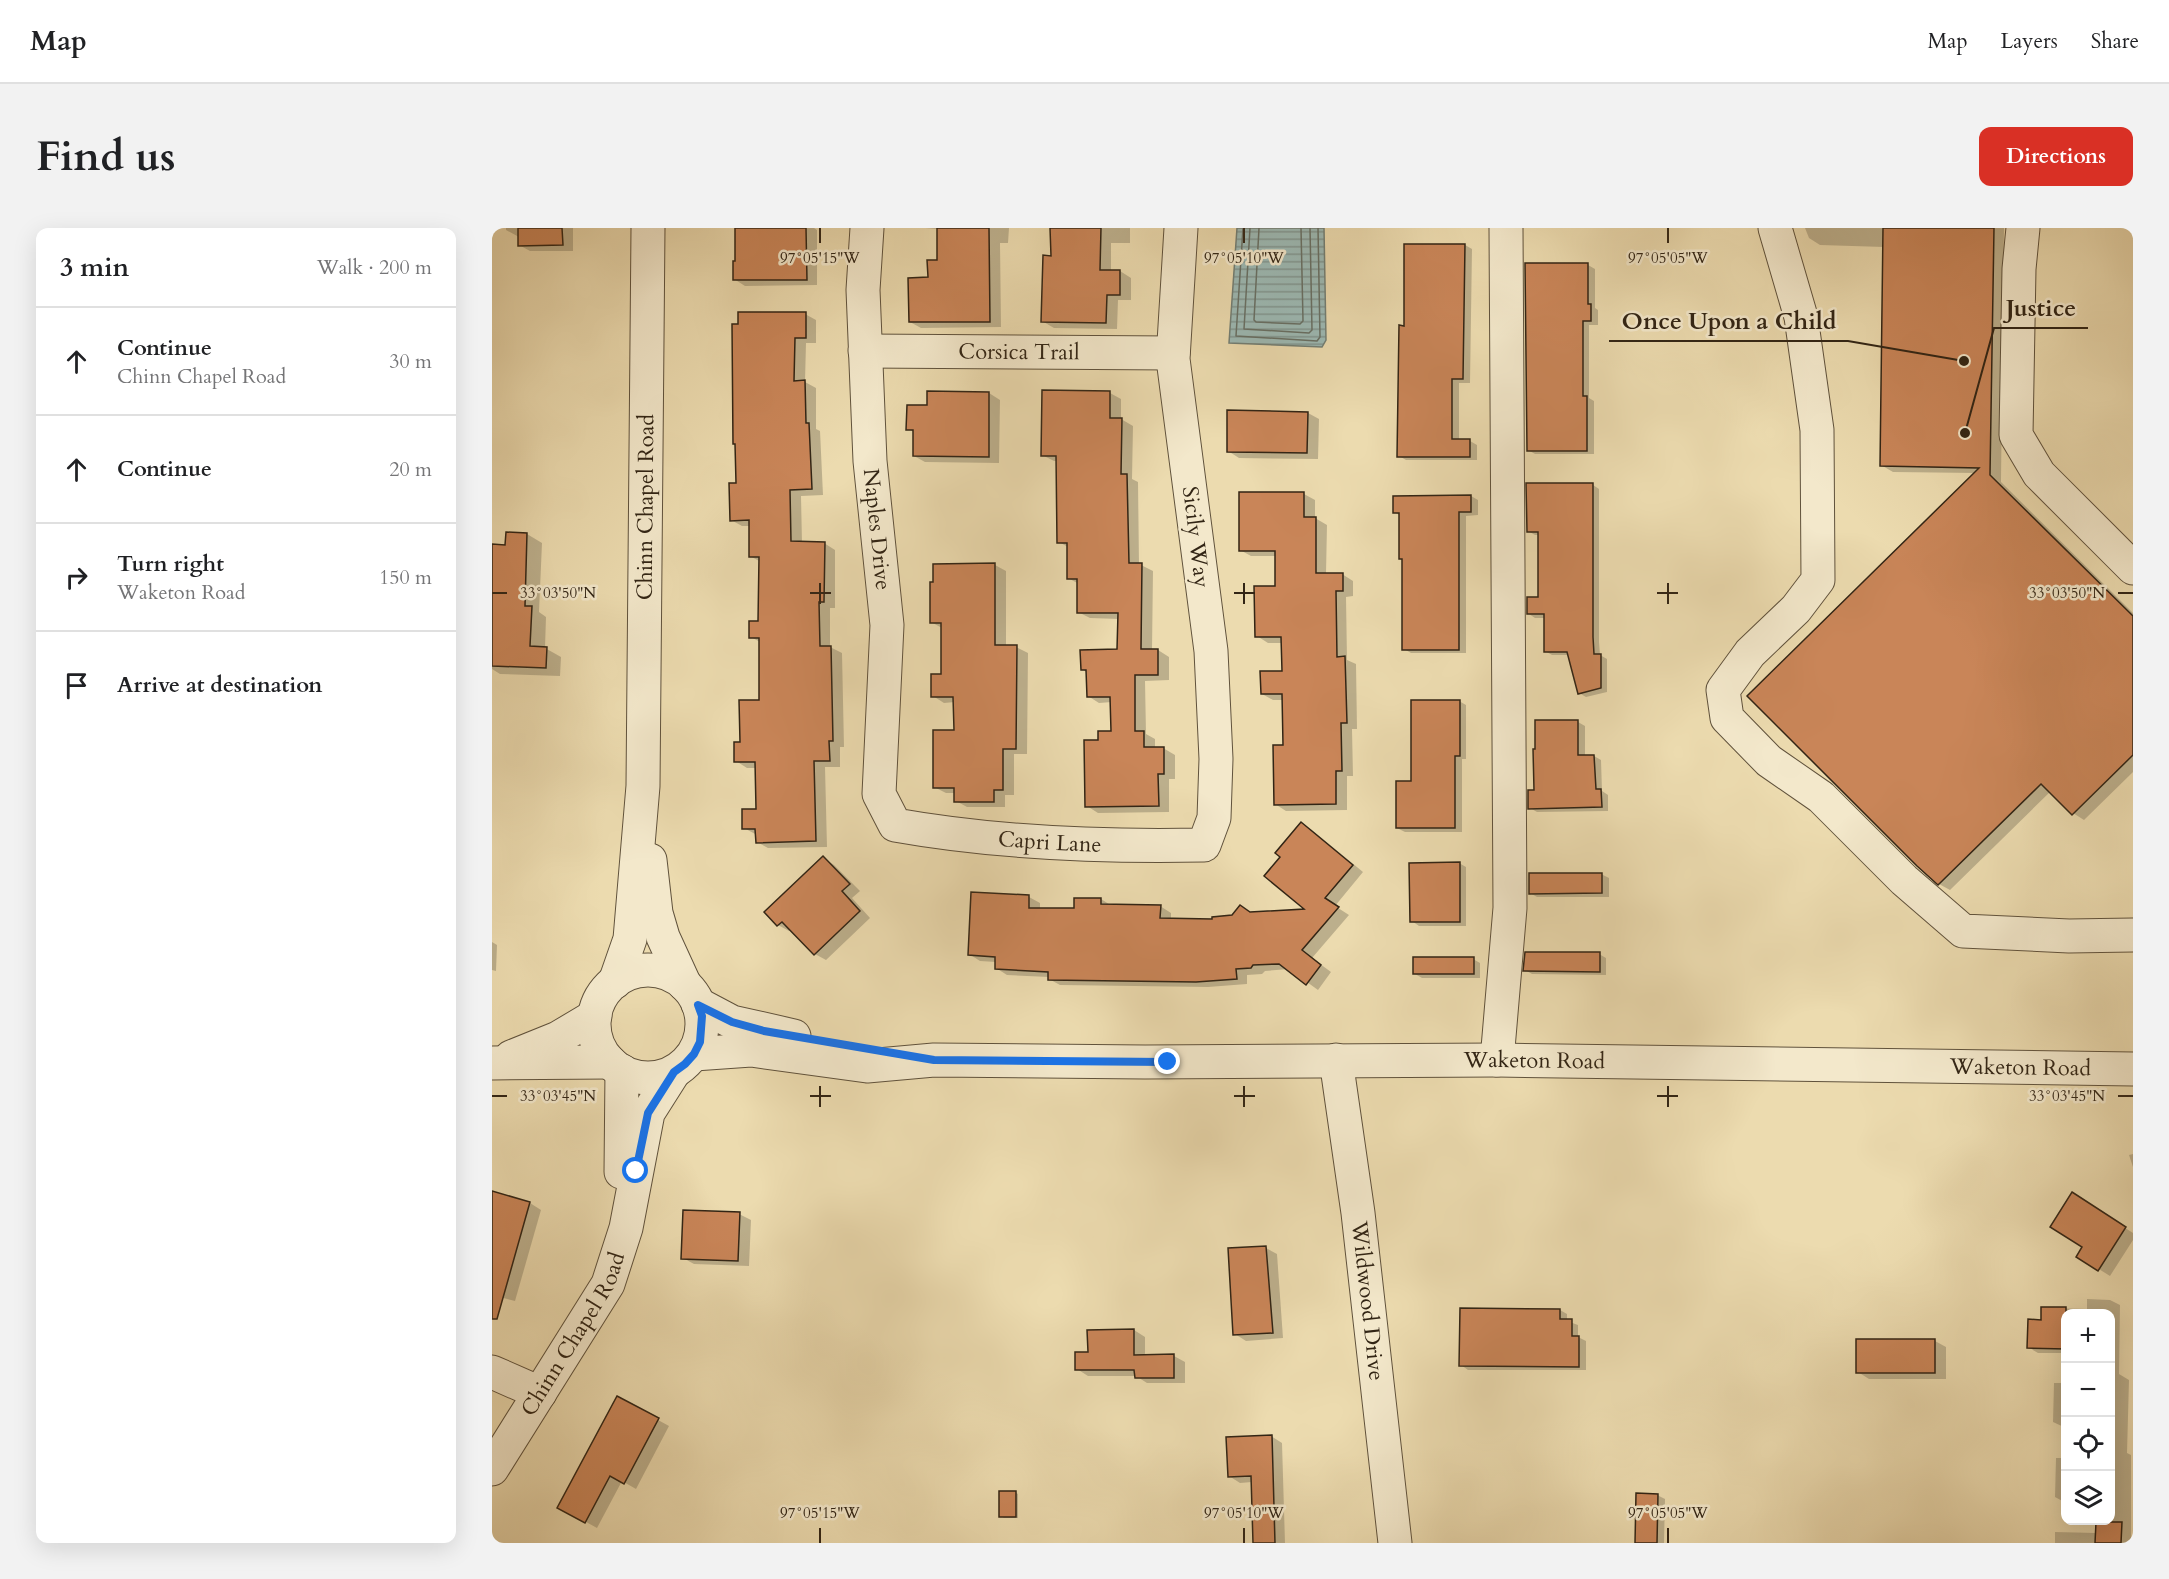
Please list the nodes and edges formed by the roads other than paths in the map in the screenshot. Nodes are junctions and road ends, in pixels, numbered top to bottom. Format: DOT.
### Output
graph roads {
  1 [pos="648,228"];
  2 [pos="867,228"];
  3 [pos="1181,228"];
  4 [pos="1506,228"];
  5 [pos="1775,228"];
  6 [pos="2023,228"];
  7 [pos="865,351"];
  8 [pos="1173,352"];
  9 [pos="2133,568"];
  10 [pos="643,786"];
  11 [pos="895,825"];
  12 [pos="1204,845"];
  13 [pos="2133,935"];
  14 [pos="615,982"];
  15 [pos="692,995"];
  16 [pos="595,1016"];
  17 [pos="934,1060"];
  18 [pos="1336,1060"];
  19 [pos="1497,1060"];
  20 [pos="495,1063"];
  21 [pos="684,1063"];
  22 [pos="616,1067"];
  23 [pos="2133,1069"];
  24 [pos="626,1228"];
  25 [pos="492,1372"];
  26 [pos="540,1393"];
  27 [pos="492,1469"];
  28 [pos="1395,1543"];
  1 -- 10 [label="street, Chinn Chapel Road"];
  2 -- 7 [label="street, Naples Drive"];
  3 -- 8 [label="street, Sicily Way"];
  4 -- 19 [label="street"];
  5 -- 13 [label="street"];
  6 -- 9 [label="street"];
  7 -- 8 [label="street, Corsica Trail"];
  7 -- 11 [label="street, Naples Drive"];
  8 -- 12 [label="street, Sicily Way"];
  10 -- 14 [label="street, Chinn Chapel Road"];
  10 -- 15 [label="street, Chinn Chapel Road"];
  11 -- 12 [label="street, Capri Lane"];
  14 -- 15 [label="street"];
  14 -- 16 [label="street"];
  15 -- 17 [label="street, Waketon Road"];
  15 -- 21 [label="street"];
  16 -- 20 [label="street"];
  16 -- 22 [label="street"];
  17 -- 18 [label="street, Waketon Road"];
  17 -- 21 [label="street, Waketon Road"];
  18 -- 19 [label="street, Waketon Road"];
  18 -- 28 [label="street, Wildwood Drive"];
  19 -- 23 [label="street, Waketon Road"];
  20 -- 22 [label="street"];
  21 -- 22 [label="street"];
  21 -- 24 [label="street, Chinn Chapel Road"];
  22 -- 24 [label="street, Chinn Chapel Road"];
  24 -- 26 [label="street, Chinn Chapel Road"];
  25 -- 26 [label="street"];
  26 -- 27 [label="street, Chinn Chapel Road"];
}
